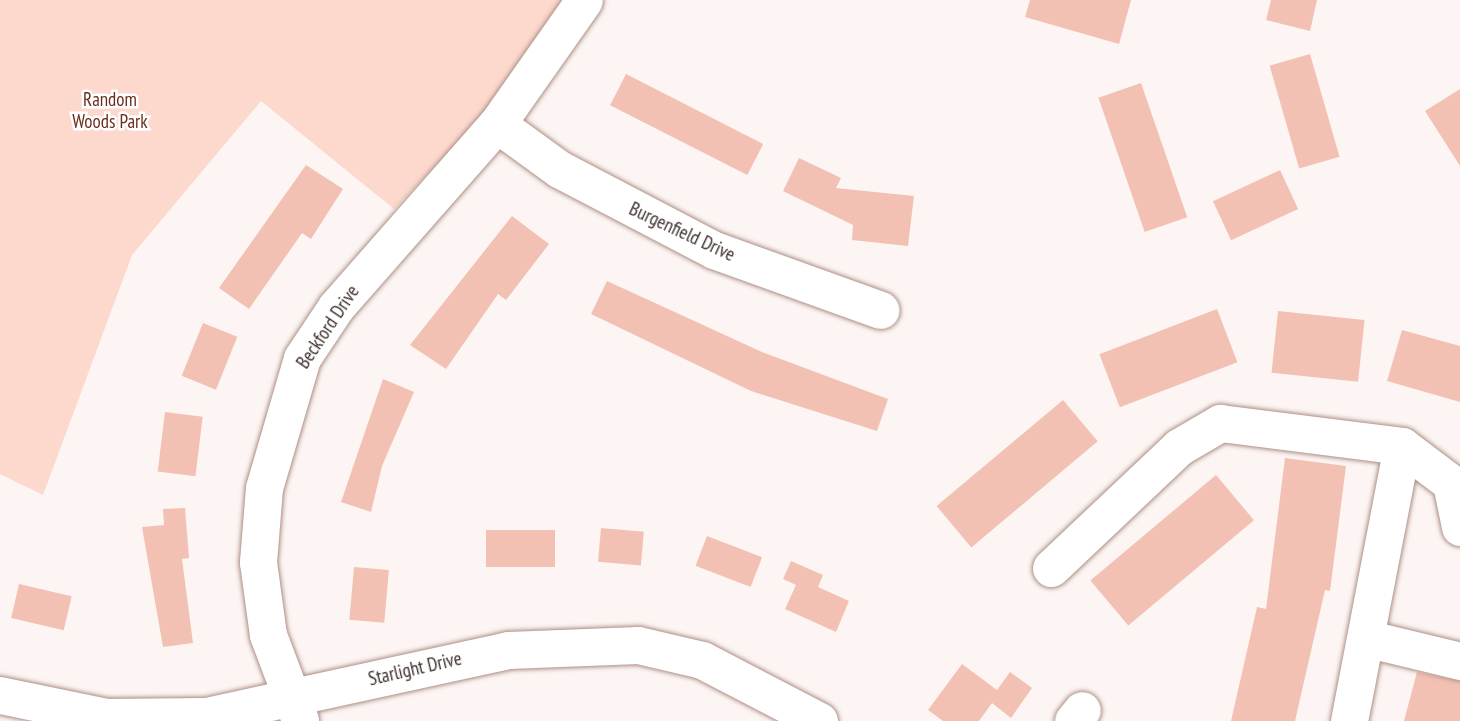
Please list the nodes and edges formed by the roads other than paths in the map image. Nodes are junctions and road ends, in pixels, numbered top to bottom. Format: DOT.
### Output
graph roads {
  1 [pos="584,0"];
  2 [pos="497,124"];
  3 [pos="881,310"];
  4 [pos="1402,446"];
  5 [pos="1460,527"];
  6 [pos="1051,568"];
  7 [pos="1369,639"];
  8 [pos="1460,661"];
  9 [pos="0,695"];
  10 [pos="294,710"];
  11 [pos="63,716"];
  12 [pos="819,721"];
  13 [pos="1349,721"];
  1 -- 2 [label="street, Beckford Drive"];
  2 -- 3 [label="street, Burgenfield Drive"];
  2 -- 10 [label="street, Beckford Drive"];
  4 -- 5 [label="street"];
  4 -- 6 [label="street"];
  4 -- 7 [label="street"];
  7 -- 8 [label="street"];
  7 -- 13 [label="street"];
  9 -- 11 [label="street, Starlight Drive"];
  10 -- 11 [label="street, Starlight Drive"];
  10 -- 12 [label="street, Starlight Drive"];
}
